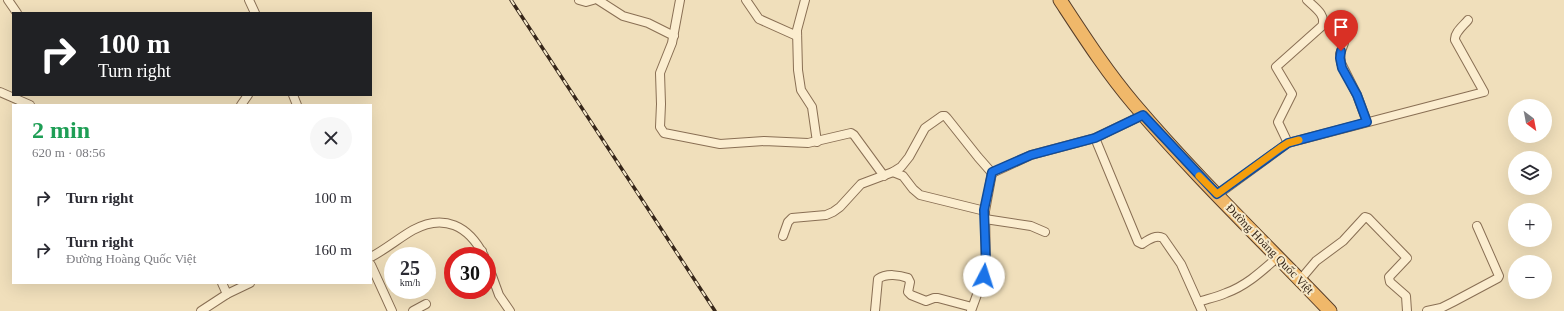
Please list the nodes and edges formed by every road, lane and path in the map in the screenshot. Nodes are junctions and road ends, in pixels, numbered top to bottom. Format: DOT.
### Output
graph roads {
  1 [pos="8,0"];
  2 [pos="249,0"];
  3 [pos="579,0"];
  4 [pos="593,0"];
  5 [pos="598,0"];
  6 [pos="680,0"];
  7 [pos="746,0"];
  8 [pos="806,0"];
  9 [pos="1060,0"];
  10 [pos="1307,0"];
  11 [pos="16,12"];
  12 [pos="255,12"];
  13 [pos="1468,20"];
  14 [pos="674,36"];
  15 [pos="797,36"];
  16 [pos="1344,43"];
  17 [pos="0,92"];
  18 [pos="28,104"];
  19 [pos="1143,115"];
  20 [pos="1367,122"];
  21 [pos="1095,138"];
  22 [pos="817,142"];
  23 [pos="1288,143"];
  24 [pos="893,172"];
  25 [pos="992,172"];
  26 [pos="884,176"];
  27 [pos="1217,194"];
  28 [pos="985,215"];
  29 [pos="1477,226"];
  30 [pos="1044,232"];
  31 [pos="783,236"];
  32 [pos="477,247"];
  33 [pos="372,256"];
  34 [pos="1278,257"];
  35 [pos="372,267"];
  36 [pos="1300,280"];
  37 [pos="222,284"];
  38 [pos="248,284"];
  39 [pos="496,288"];
  40 [pos="227,294"];
  41 [pos="1198,302"];
  42 [pos="426,304"];
  43 [pos="971,309"];
  44 [pos="201,311"];
  45 [pos="392,311"];
  46 [pos="413,311"];
  47 [pos="510,311"];
  48 [pos="875,311"];
  49 [pos="1202,311"];
  50 [pos="1330,311"];
  51 [pos="1407,311"];
  52 [pos="1427,311"];
  1 -- 11 [label="street"];
  2 -- 12 [label="street"];
  3 -- 4 [label="street"];
  5 -- 14 [label="street"];
  6 -- 14 [label="street"];
  7 -- 15 [label="street"];
  8 -- 15 [label="street"];
  9 -- 19 [label="highway, Đường Hoàng Quốc Việt"];
  10 -- 23 [label="street"];
  13 -- 20 [label="street"];
  14 -- 22 [label="street"];
  15 -- 22 [label="street"];
  16 -- 20 [label="street"];
  17 -- 18 [label="street"];
  19 -- 21 [label="street"];
  19 -- 27 [label="highway, Đường Hoàng Quốc Việt"];
  20 -- 23 [label="street"];
  21 -- 25 [label="street"];
  21 -- 41 [label="street"];
  22 -- 26 [label="street"];
  23 -- 27 [label="street"];
  24 -- 25 [label="street"];
  24 -- 26 [label="street"];
  24 -- 28 [label="street"];
  25 -- 28 [label="street"];
  26 -- 31 [label="street"];
  27 -- 34 [label="highway, Đường Hoàng Quốc Việt"];
  28 -- 30 [label="street"];
  28 -- 43 [label="street"];
  29 -- 52 [label="street"];
  32 -- 33 [label="street"];
  34 -- 36 [label="highway, Đường Hoàng Quốc Việt"];
  34 -- 41 [label="street"];
  35 -- 45 [label="street"];
  36 -- 50 [label="highway, Đường Hoàng Quốc Việt"];
  36 -- 51 [label="street"];
  37 -- 40 [label="street"];
  38 -- 40 [label="street"];
  39 -- 47 [label="street"];
  40 -- 44 [label="street"];
  41 -- 49 [label="street"];
  42 -- 46 [label="street"];
  43 -- 48 [label="street"];
}
